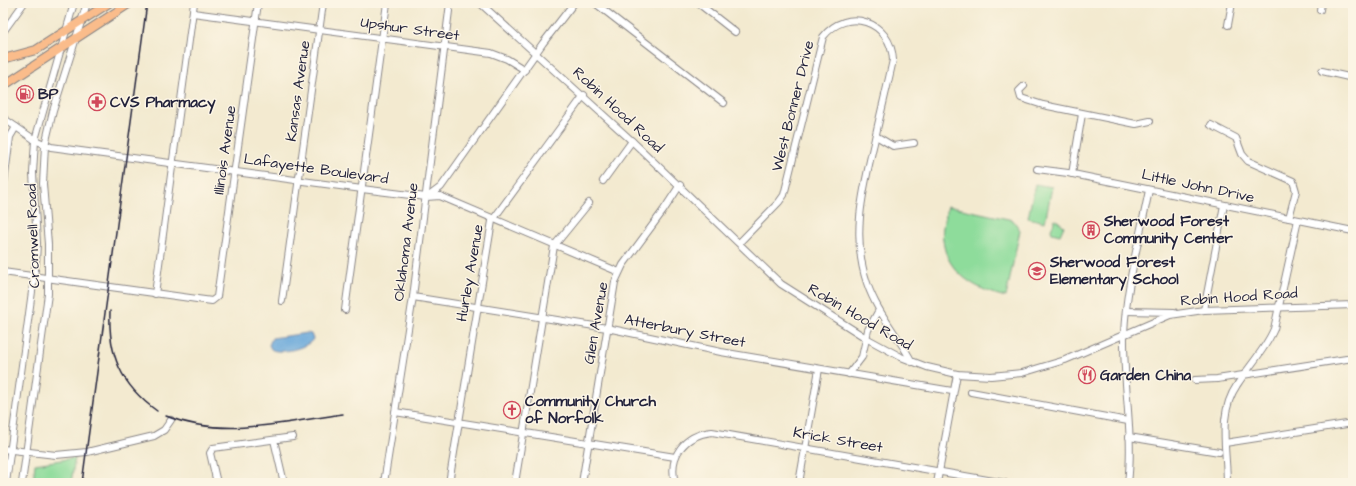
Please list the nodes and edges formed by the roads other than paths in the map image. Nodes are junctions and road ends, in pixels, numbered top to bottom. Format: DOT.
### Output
graph roads {
  1 [pos="24,3"];
  2 [pos="74,3"];
  3 [pos="87,3"];
  4 [pos="110,3"];
  5 [pos="130,3"];
  6 [pos="194,3"];
  7 [pos="258,3"];
  8 [pos="323,3"];
  9 [pos="387,3"];
  10 [pos="450,3"];
  11 [pos="480,3"];
  12 [pos="574,3"];
  13 [pos="595,3"];
  14 [pos="698,3"];
  15 [pos="1232,3"];
  16 [pos="1322,3"];
  17 [pos="1320,10"];
  18 [pos="193,13"];
  19 [pos="82,21"];
  20 [pos="256,22"];
  21 [pos="1228,25"];
  22 [pos="319,30"];
  23 [pos="3,32"];
  24 [pos="66,32"];
  25 [pos="735,32"];
  26 [pos="76,38"];
  27 [pos="382,39"];
  28 [pos="444,47"];
  29 [pos="62,48"];
  30 [pos="537,53"];
  31 [pos="3,59"];
  32 [pos="525,70"];
  33 [pos="1322,71"];
  34 [pos="1353,78"];
  35 [pos="3,86"];
  36 [pos="1024,86"];
  37 [pos="584,95"];
  38 [pos="724,102"];
  39 [pos="1082,114"];
  40 [pos="3,118"];
  41 [pos="1150,121"];
  42 [pos="1211,125"];
  43 [pos="16,127"];
  44 [pos="876,136"];
  45 [pos="35,140"];
  46 [pos="632,140"];
  47 [pos="914,143"];
  48 [pos="45,145"];
  49 [pos="172,164"];
  50 [pos="1037,169"];
  51 [pos="235,172"];
  52 [pos="1072,174"];
  53 [pos="299,180"];
  54 [pos="603,181"];
  55 [pos="680,186"];
  56 [pos="362,189"];
  57 [pos="3,190"];
  58 [pos="1149,190"];
  59 [pos="426,197"];
  60 [pos="589,203"];
  61 [pos="1224,205"];
  62 [pos="1289,218"];
  63 [pos="493,219"];
  64 [pos="1298,220"];
  65 [pos="1353,231"];
  66 [pos="738,243"];
  67 [pos="555,244"];
  68 [pos="3,272"];
  69 [pos="619,272"];
  70 [pos="34,276"];
  71 [pos="49,278"];
  72 [pos="155,294"];
  73 [pos="413,297"];
  74 [pos="282,301"];
  75 [pos="1353,305"];
  76 [pos="477,307"];
  77 [pos="1280,307"];
  78 [pos="345,310"];
  79 [pos="879,310"];
  80 [pos="1204,310"];
  81 [pos="1126,311"];
  82 [pos="1180,313"];
  83 [pos="542,318"];
  84 [pos="607,328"];
  85 [pos="1124,335"];
  86 [pos="866,338"];
  87 [pos="1353,358"];
  88 [pos="912,362"];
  89 [pos="819,369"];
  90 [pos="848,374"];
  91 [pos="957,374"];
  92 [pos="1244,375"];
  93 [pos="1195,380"];
  94 [pos="952,391"];
  95 [pos="971,392"];
  96 [pos="395,412"];
  97 [pos="171,420"];
  98 [pos="1128,421"];
  99 [pos="459,422"];
  100 [pos="1353,423"];
  101 [pos="523,432"];
  102 [pos="292,437"];
  103 [pos="1128,437"];
  104 [pos="274,440"];
  105 [pos="588,442"];
  106 [pos="1225,442"];
  107 [pos="806,447"];
  108 [pos="3,449"];
  109 [pos="10,450"];
  110 [pos="27,452"];
  111 [pos="1219,452"];
  112 [pos="675,457"];
  113 [pos="939,471"];
  114 [pos="6,483"];
  115 [pos="22,483"];
  116 [pos="217,483"];
  117 [pos="284,483"];
  118 [pos="384,483"];
  119 [pos="449,483"];
  120 [pos="515,483"];
  121 [pos="582,483"];
  122 [pos="675,483"];
  123 [pos="799,483"];
  124 [pos="937,483"];
  125 [pos="1005,483"];
  126 [pos="1128,483"];
  127 [pos="1227,483"];
  1 -- 23 [label="street"];
  2 -- 24 [label="street, Cromwell Road"];
  3 -- 19 [label="street, Cromwell Road"];
  4 -- 19 [label="main road"];
  5 -- 26 [label="main road"];
  6 -- 18 [label="street"];
  7 -- 20 [label="street, Illinois Avenue"];
  8 -- 22 [label="street, Kansas Avenue"];
  9 -- 27 [label="street"];
  10 -- 28 [label="street, Oklahoma Avenue"];
  11 -- 30 [label="street, Robin Hood Road"];
  12 -- 30 [label="street"];
  13 -- 38 [label="street"];
  14 -- 25 [label="street"];
  15 -- 21 [label="street"];
  16 -- 17 [label="street"];
  18 -- 20 [label="street, Upshur Street"];
  18 -- 49 [label="street"];
  19 -- 24 [label="main road"];
  19 -- 26 [label="street, Cromwell Road"];
  20 -- 22 [label="street, Upshur Street"];
  20 -- 51 [label="street, Illinois Avenue"];
  22 -- 27 [label="street, Upshur Street"];
  22 -- 53 [label="street, Kansas Avenue"];
  24 -- 29 [label="street, Cromwell Road"];
  24 -- 31 [label="main road"];
  26 -- 29 [label="main road"];
  26 -- 48 [label="street, Cromwell Road"];
  27 -- 28 [label="street, Upshur Street"];
  27 -- 56 [label="street"];
  28 -- 32 [label="street, Upshur Street"];
  28 -- 59 [label="street, Oklahoma Avenue"];
  29 -- 35 [label="main road"];
  29 -- 45 [label="street, Cromwell Road"];
  30 -- 32 [label="street"];
  30 -- 37 [label="street, Robin Hood Road"];
  32 -- 59 [label="street"];
  33 -- 34 [label="street"];
  36 -- 39 [label="street"];
  37 -- 46 [label="street, Robin Hood Road"];
  37 -- 63 [label="street, Hurley Avenue"];
  39 -- 41 [label="street"];
  39 -- 52 [label="street"];
  40 -- 43 [label="street, Lafayette Boulevard"];
  42 -- 62 [label="street"];
  43 -- 45 [label="street, Lafayette Boulevard"];
  43 -- 57 [label="street"];
  44 -- 47 [label="street"];
  44 -- 66 [label="street, West Bonner Drive"];
  44 -- 79 [label="street, West Bonner Drive"];
  45 -- 48 [label="street, Lafayette Boulevard"];
  45 -- 70 [label="street, Cromwell Road"];
  46 -- 54 [label="street"];
  46 -- 55 [label="street, Robin Hood Road"];
  48 -- 49 [label="street, Lafayette Boulevard"];
  48 -- 71 [label="street, Cromwell Road"];
  49 -- 51 [label="street, Lafayette Boulevard"];
  49 -- 72 [label="street"];
  50 -- 52 [label="street, Little John Drive"];
  51 -- 53 [label="street, Lafayette Boulevard"];
  51 -- 72 [label="street, Illinois Avenue"];
  52 -- 58 [label="street, Little John Drive"];
  53 -- 56 [label="street, Lafayette Boulevard"];
  53 -- 74 [label="street, Kansas Avenue"];
  55 -- 66 [label="street, Robin Hood Road"];
  55 -- 69 [label="street, Glen Avenue"];
  56 -- 59 [label="street, Lafayette Boulevard"];
  56 -- 78 [label="street"];
  58 -- 61 [label="street, Little John Drive"];
  58 -- 81 [label="street"];
  59 -- 63 [label="street, Lafayette Boulevard"];
  59 -- 73 [label="street, Oklahoma Avenue"];
  60 -- 67 [label="street"];
  61 -- 62 [label="street, Little John Drive"];
  61 -- 80 [label="street"];
  62 -- 64 [label="street, Little John Drive"];
  63 -- 67 [label="street, Lafayette Boulevard"];
  63 -- 76 [label="street, Hurley Avenue"];
  64 -- 65 [label="street, Little John Drive"];
  64 -- 77 [label="street"];
  66 -- 86 [label="street, Robin Hood Road"];
  67 -- 69 [label="street, Lafayette Boulevard"];
  67 -- 83 [label="street"];
  68 -- 70 [label="street"];
  69 -- 84 [label="street, Glen Avenue"];
  70 -- 71 [label="street"];
  70 -- 109 [label="street, Cromwell Road"];
  71 -- 72 [label="street"];
  71 -- 110 [label="street, Cromwell Road"];
  73 -- 76 [label="street, Atterbury Street"];
  73 -- 96 [label="street, Oklahoma Avenue"];
  75 -- 77 [label="street, Robin Hood Road"];
  76 -- 83 [label="street, Atterbury Street"];
  76 -- 99 [label="street, Hurley Avenue"];
  77 -- 80 [label="street, Robin Hood Road"];
  77 -- 92 [label="street"];
  79 -- 86 [label="street"];
  79 -- 88 [label="street, West Bonner Drive"];
  80 -- 82 [label="street, Robin Hood Road"];
  81 -- 82 [label="street"];
  81 -- 85 [label="street"];
  82 -- 85 [label="street, Robin Hood Road"];
  83 -- 84 [label="street, Atterbury Street"];
  83 -- 101 [label="street"];
  84 -- 89 [label="street, Atterbury Street"];
  84 -- 105 [label="street, Glen Avenue"];
  85 -- 91 [label="street, Robin Hood Road"];
  85 -- 98 [label="street"];
  86 -- 88 [label="street, Robin Hood Road"];
  86 -- 90 [label="street"];
  87 -- 92 [label="street"];
  88 -- 91 [label="street, Robin Hood Road"];
  89 -- 90 [label="street, Atterbury Street"];
  89 -- 107 [label="street"];
  90 -- 94 [label="street, Atterbury Street"];
  91 -- 94 [label="street"];
  92 -- 93 [label="street"];
  92 -- 106 [label="street"];
  94 -- 113 [label="street"];
  95 -- 98 [label="street"];
  96 -- 99 [label="street"];
  96 -- 118 [label="street, Oklahoma Avenue"];
  97 -- 110 [label="street"];
  98 -- 103 [label="street"];
  99 -- 101 [label="street"];
  99 -- 119 [label="street, Hurley Avenue"];
  100 -- 106 [label="street"];
  101 -- 105 [label="street"];
  101 -- 120 [label="street"];
  102 -- 104 [label="street"];
  103 -- 111 [label="street"];
  103 -- 126 [label="street"];
  104 -- 116 [label="street"];
  104 -- 117 [label="street"];
  105 -- 112 [label="street"];
  105 -- 121 [label="street, Glen Avenue"];
  106 -- 127 [label="street"];
  107 -- 112 [label="street, Krick Street"];
  107 -- 113 [label="street, Krick Street"];
  107 -- 123 [label="street"];
  108 -- 109 [label="street"];
  109 -- 110 [label="street"];
  109 -- 114 [label="street, Cromwell Road"];
  110 -- 115 [label="street, Cromwell Road"];
  112 -- 122 [label="street"];
  113 -- 124 [label="street"];
  113 -- 125 [label="street, Krick Street"];
}
